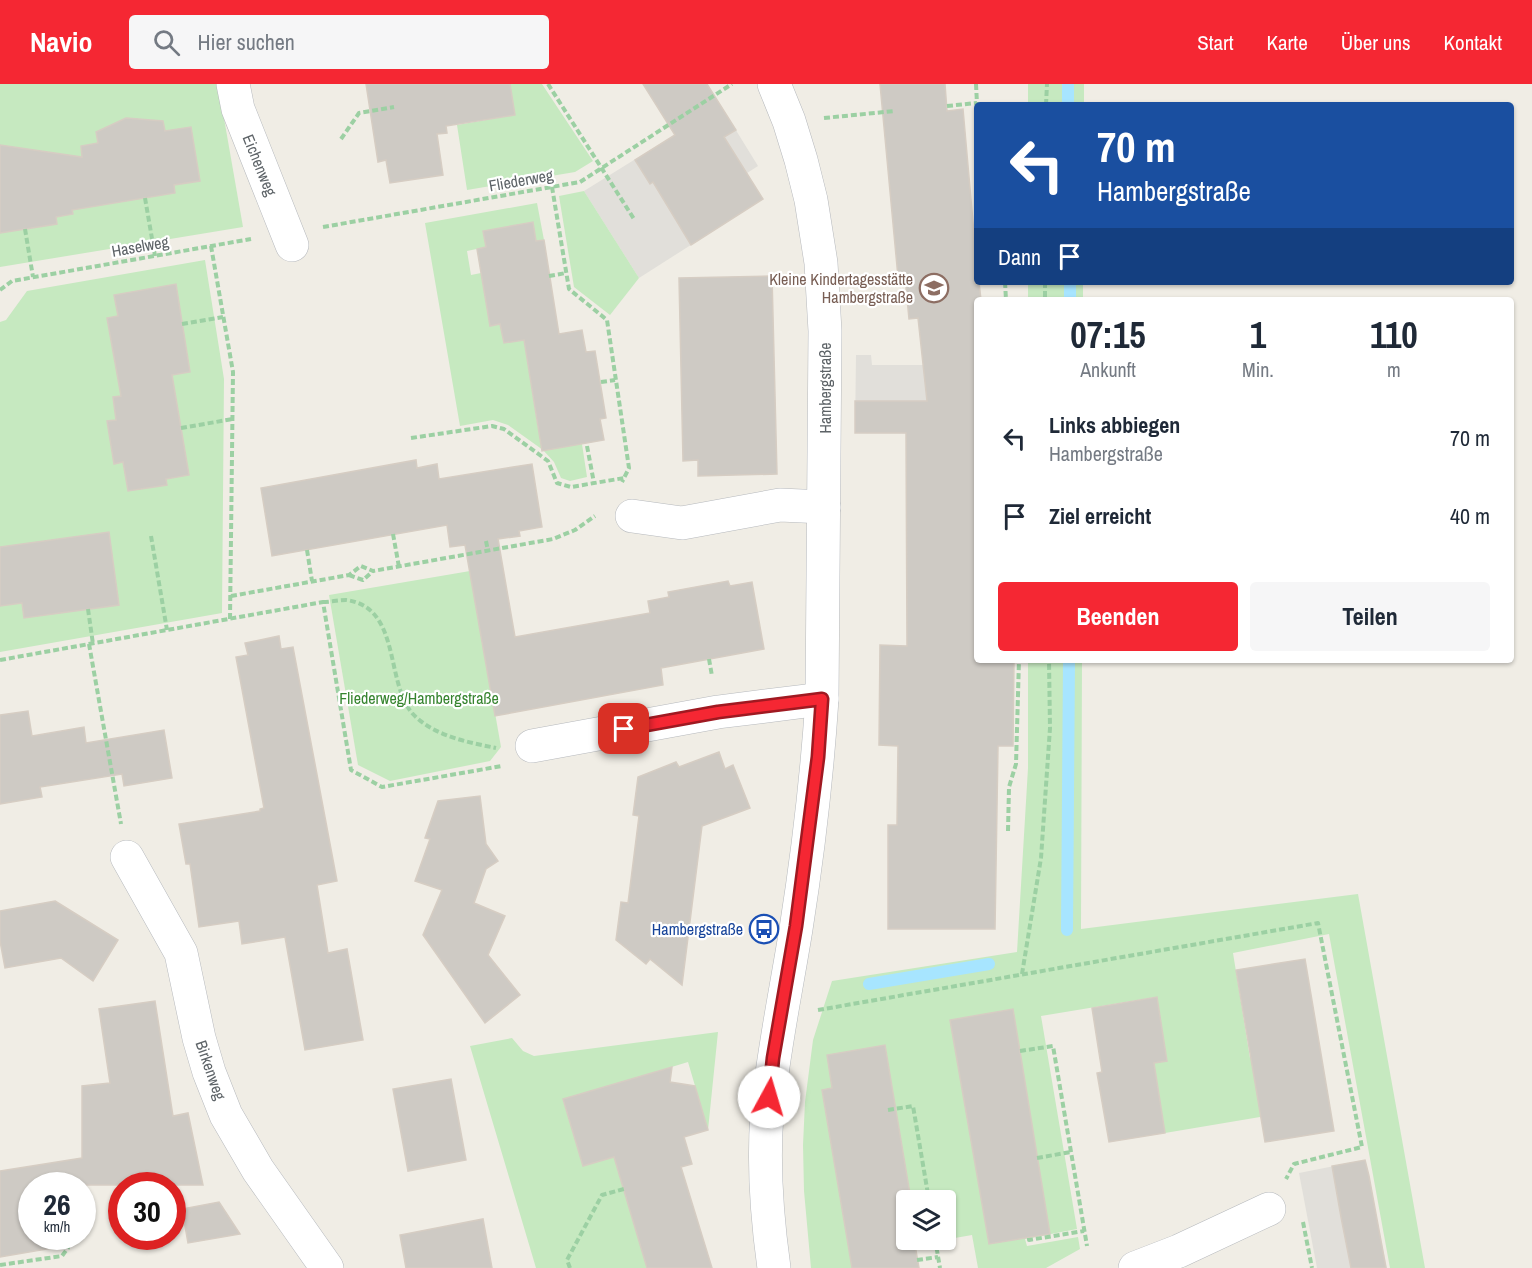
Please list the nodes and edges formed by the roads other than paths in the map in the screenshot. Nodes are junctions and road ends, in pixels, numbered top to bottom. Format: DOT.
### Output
graph roads {
  1 [pos="233,84"];
  2 [pos="774,84"];
  3 [pos="290,239"];
  4 [pos="824,507"];
  5 [pos="632,516"];
  6 [pos="822,699"];
  7 [pos="532,746"];
  8 [pos="127,857"];
  9 [pos="1269,1209"];
  10 [pos="327,1268"];
  11 [pos="774,1268"];
  12 [pos="1135,1268"];
  1 -- 3 [label="street, Eichenweg"];
  2 -- 4 [label="street, Hambergstraße"];
  4 -- 5 [label="street"];
  4 -- 6 [label="street, Hambergstraße"];
  6 -- 7 [label="street"];
  6 -- 11 [label="street, Hambergstraße"];
  8 -- 10 [label="street, Birkenweg"];
  9 -- 12 [label="street"];
}
